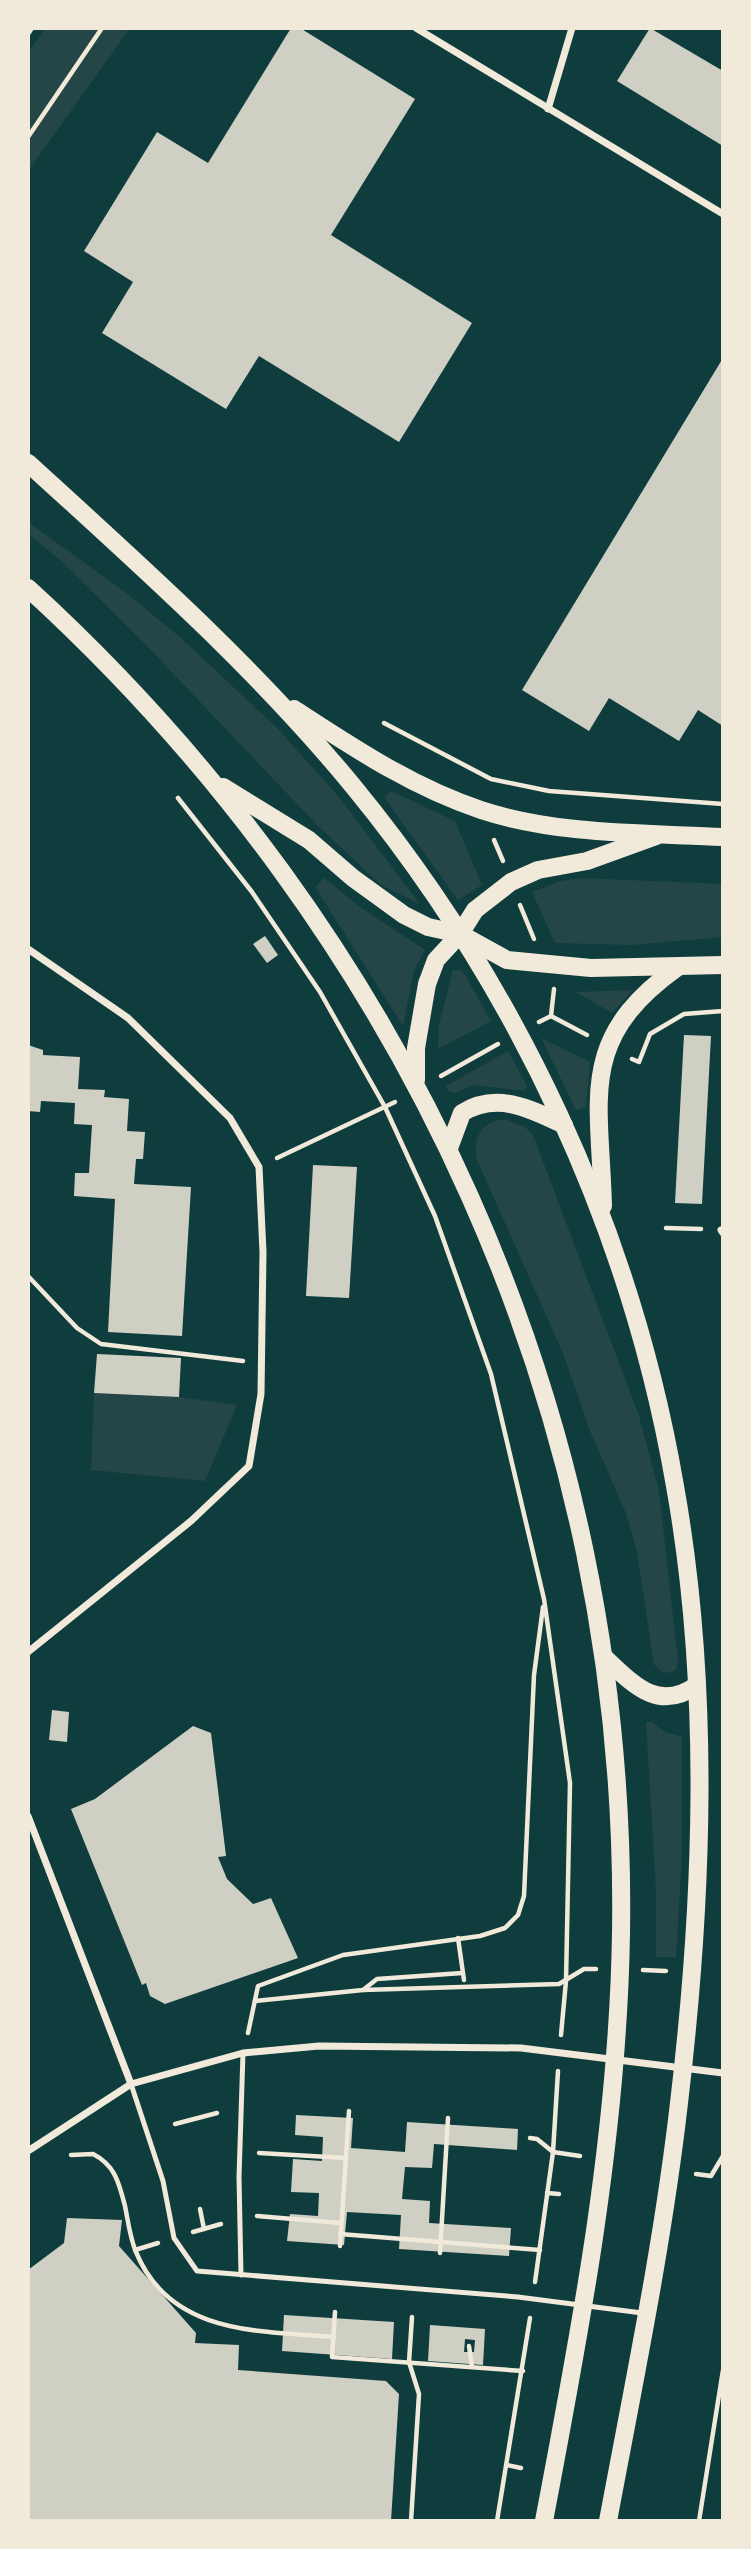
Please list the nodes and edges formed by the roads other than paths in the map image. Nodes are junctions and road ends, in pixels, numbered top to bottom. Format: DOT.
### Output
graph roads {
  1 [pos="416,28"];
  2 [pos="572,28"];
  3 [pos="548,108"];
  4 [pos="723,214"];
  5 [pos="28,463"];
  6 [pos="28,588"];
  7 [pos="274,695"];
  8 [pos="215,782"];
  9 [pos="663,834"];
  10 [pos="723,838"];
  11 [pos="460,934"];
  12 [pos="28,949"];
  13 [pos="723,965"];
  14 [pos="678,967"];
  15 [pos="416,1083"];
  16 [pos="564,1125"];
  17 [pos="449,1148"];
  18 [pos="603,1219"];
  19 [pos="28,1652"];
  20 [pos="604,1657"];
  21 [pos="697,1685"];
  22 [pos="28,1816"];
  23 [pos="243,2053"];
  24 [pos="616,2058"];
  25 [pos="683,2067"];
  26 [pos="723,2073"];
  27 [pos="131,2084"];
  28 [pos="28,2151"];
  29 [pos="241,2275"];
  30 [pos="584,2303"];
  31 [pos="647,2314"];
  32 [pos="544,2521"];
  33 [pos="608,2521"];
  1 -- 3 [label="street"];
  2 -- 3 [label="street"];
  3 -- 4 [label="street"];
  5 -- 7 [label="main road"];
  6 -- 8 [label="main road"];
  7 -- 9 [label="main road"];
  7 -- 11 [label="main road"];
  8 -- 11 [label="main road"];
  8 -- 15 [label="main road"];
  9 -- 10 [label="main road"];
  9 -- 11 [label="main road"];
  11 -- 14 [label="main road"];
  11 -- 15 [label="main road"];
  11 -- 16 [label="main road"];
  12 -- 19 [label="street"];
  13 -- 14 [label="main road"];
  14 -- 18 [label="main road"];
  15 -- 17 [label="main road"];
  16 -- 17 [label="main road"];
  16 -- 18 [label="main road"];
  17 -- 20 [label="main road"];
  18 -- 21 [label="main road"];
  20 -- 21 [label="main road"];
  20 -- 24 [label="main road"];
  21 -- 25 [label="main road"];
  22 -- 27 [label="street"];
  23 -- 24 [label="street"];
  23 -- 27 [label="street"];
  23 -- 29 [label="lane"];
  24 -- 25 [label="street"];
  24 -- 30 [label="main road"];
  25 -- 26 [label="street"];
  25 -- 31 [label="main road"];
  27 -- 28 [label="street"];
  27 -- 29 [label="lane"];
  29 -- 30 [label="lane"];
  30 -- 31 [label="lane"];
  30 -- 32 [label="main road"];
  31 -- 33 [label="main road"];
}
